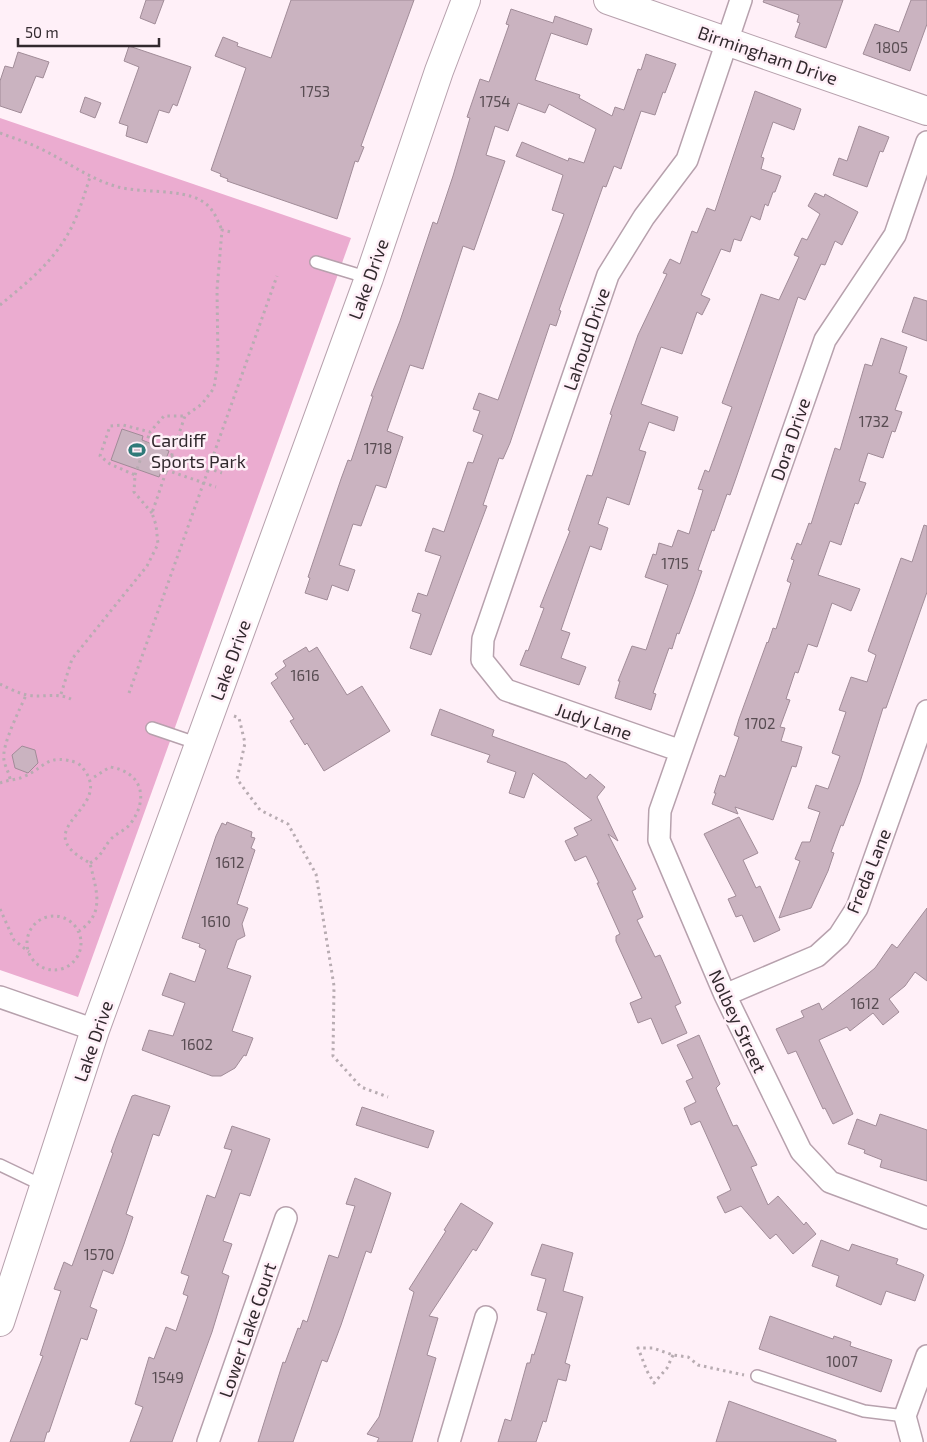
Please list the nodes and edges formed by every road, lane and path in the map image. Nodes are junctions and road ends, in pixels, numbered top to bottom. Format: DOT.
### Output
graph roads {
  1 [pos="466,0"];
  2 [pos="608,0"];
  3 [pos="741,0"];
  4 [pos="728,41"];
  5 [pos="927,111"];
  6 [pos="0,133"];
  7 [pos="927,142"];
  8 [pos="90,177"];
  9 [pos="222,230"];
  10 [pos="231,232"];
  11 [pos="316,262"];
  12 [pos="277,276"];
  13 [pos="369,278"];
  14 [pos="0,305"];
  15 [pos="185,416"];
  16 [pos="150,432"];
  17 [pos="171,456"];
  18 [pos="208,469"];
  19 [pos="166,470"];
  20 [pos="222,473"];
  21 [pos="135,475"];
  22 [pos="203,483"];
  23 [pos="216,488"];
  24 [pos="152,513"];
  25 [pos="0,684"];
  26 [pos="506,690"];
  27 [pos="129,693"];
  28 [pos="61,694"];
  29 [pos="26,695"];
  30 [pos="71,699"];
  31 [pos="212,708"];
  32 [pos="927,711"];
  33 [pos="152,728"];
  34 [pos="199,744"];
  35 [pos="681,751"];
  36 [pos="10,779"];
  37 [pos="91,780"];
  38 [pos="0,783"];
  39 [pos="90,863"];
  40 [pos="0,909"];
  41 [pos="79,931"];
  42 [pos="29,952"];
  43 [pos="725,995"];
  44 [pos="0,997"];
  45 [pos="95,1030"];
  46 [pos="388,1097"];
  47 [pos="0,1165"];
  48 [pos="44,1186"];
  49 [pos="286,1218"];
  50 [pos="927,1218"];
  51 [pos="486,1317"];
  52 [pos="0,1322"];
  53 [pos="673,1356"];
  54 [pos="927,1356"];
  55 [pos="757,1376"];
  56 [pos="905,1416"];
  57 [pos="208,1442"];
  58 [pos="449,1442"];
  59 [pos="912,1442"];
  1 -- 13 [label="main road, Lake Drive"];
  2 -- 4 [label="main road, Birmingham Drive"];
  3 -- 4 [label="street, Lahoud Drive"];
  4 -- 5 [label="main road, Birmingham Drive"];
  4 -- 26 [label="street, Lahoud Drive"];
  6 -- 8 [label="path"];
  7 -- 35 [label="street, Dora Drive"];
  8 -- 9 [label="path"];
  8 -- 14 [label="path"];
  9 -- 10 [label="path"];
  9 -- 15 [label="path"];
  11 -- 13 [label="lane"];
  12 -- 18 [label="path"];
  13 -- 31 [label="main road, Lake Drive"];
  15 -- 16 [label="path"];
  15 -- 17 [label="path"];
  16 -- 21 [label="path"];
  16 -- 21 [label="path"];
  17 -- 18 [label="path"];
  17 -- 19 [label="path"];
  18 -- 20 [label="path"];
  18 -- 22 [label="path"];
  19 -- 22 [label="path"];
  19 -- 24 [label="path"];
  21 -- 24 [label="path"];
  22 -- 23 [label="path"];
  22 -- 27 [label="path"];
  24 -- 28 [label="path"];
  25 -- 29 [label="path"];
  26 -- 35 [label="street, Judy Lane"];
  28 -- 29 [label="path"];
  28 -- 30 [label="path"];
  29 -- 36 [label="path"];
  31 -- 34 [label="main road, Lake Drive"];
  31 -- 46 [label="path"];
  32 -- 43 [label="street, Freda Lane"];
  33 -- 34 [label="lane"];
  34 -- 45 [label="main road, Lake Drive"];
  35 -- 43 [label="street, Nolbey Street"];
  36 -- 37 [label="path"];
  36 -- 38 [label="path"];
  37 -- 39 [label="path"];
  37 -- 39 [label="path"];
  39 -- 41 [label="path"];
  40 -- 42 [label="path"];
  41 -- 42 [label="path"];
  41 -- 42 [label="path"];
  43 -- 50 [label="street, Nolbey Street"];
  44 -- 45 [label="street"];
  45 -- 48 [label="main road, Lake Drive"];
  47 -- 48 [label="lane"];
  48 -- 52 [label="main road, Lake Drive"];
  49 -- 57 [label="street, Lower Lake Court"];
  51 -- 58 [label="street"];
  53 -- 53 [label="path"];
  53 -- 55 [label="path"];
  54 -- 56 [label="street"];
  55 -- 56 [label="lane"];
  56 -- 59 [label="street"];
}
